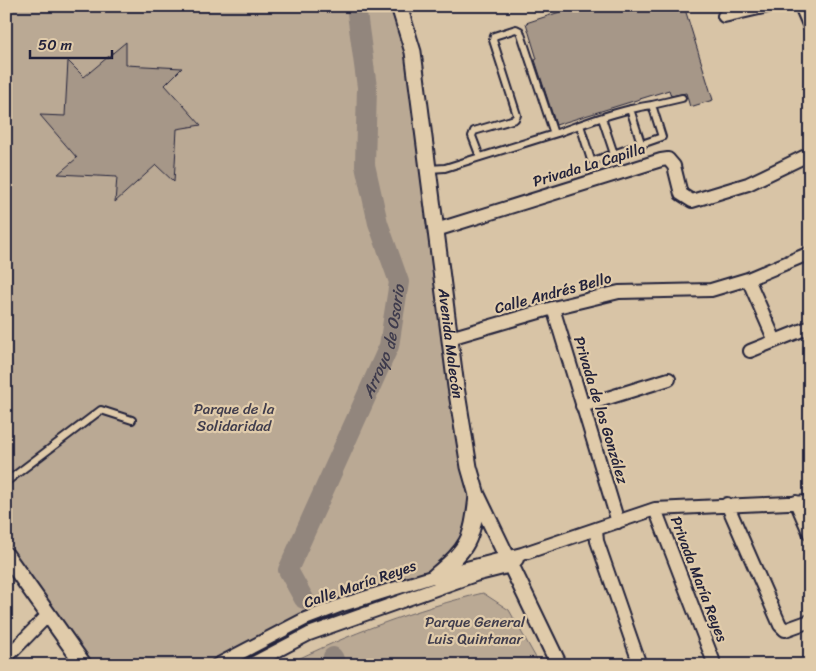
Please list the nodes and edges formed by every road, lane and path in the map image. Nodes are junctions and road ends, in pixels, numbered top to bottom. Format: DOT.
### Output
graph roads {
  1 [pos="399,6"];
  2 [pos="768,6"];
  3 [pos="801,6"];
  4 [pos="724,16"];
  5 [pos="810,27"];
  6 [pos="682,98"];
  7 [pos="652,105"];
  8 [pos="630,109"];
  9 [pos="602,118"];
  10 [pos="580,125"];
  11 [pos="554,134"];
  12 [pos="642,146"];
  13 [pos="614,154"];
  14 [pos="810,154"];
  15 [pos="480,156"];
  16 [pos="428,169"];
  17 [pos="436,230"];
  18 [pos="810,253"];
  19 [pos="748,279"];
  20 [pos="553,308"];
  21 [pos="810,327"];
  22 [pos="450,338"];
  23 [pos="775,341"];
  24 [pos="750,352"];
  25 [pos="669,380"];
  26 [pos="582,406"];
  27 [pos="132,420"];
  28 [pos="6,482"];
  29 [pos="477,495"];
  30 [pos="796,502"];
  31 [pos="810,502"];
  32 [pos="727,504"];
  33 [pos="655,509"];
  34 [pos="618,522"];
  35 [pos="596,530"];
  36 [pos="810,534"];
  37 [pos="6,555"];
  38 [pos="508,562"];
  39 [pos="435,576"];
  40 [pos="48,615"];
  41 [pos="810,621"];
  42 [pos="6,658"];
  43 [pos="713,660"];
  44 [pos="84,665"];
  45 [pos="217,665"];
  46 [pos="250,665"];
  47 [pos="559,665"];
  48 [pos="640,665"];
  1 -- 16 [label="street, Avenida Malecón"];
  2 -- 4 [label="street"];
  3 -- 5 [label="street"];
  6 -- 7 [label="lane"];
  7 -- 8 [label="lane"];
  7 -- 12 [label="lane"];
  8 -- 9 [label="lane"];
  8 -- 12 [label="lane"];
  9 -- 10 [label="lane"];
  9 -- 13 [label="lane"];
  10 -- 11 [label="lane"];
  10 -- 13 [label="lane"];
  11 -- 15 [label="lane"];
  11 -- 15 [label="lane"];
  12 -- 13 [label="lane"];
  14 -- 17 [label="street, Privada La Capilla"];
  15 -- 16 [label="lane"];
  16 -- 17 [label="street, Avenida Malecón"];
  17 -- 22 [label="street, Avenida Malecón"];
  18 -- 19 [label="street, Calle Andrés Bello"];
  19 -- 20 [label="street, Calle Andrés Bello"];
  19 -- 23 [label="street"];
  20 -- 22 [label="street, Calle Andrés Bello"];
  20 -- 26 [label="street, Privada de los González"];
  21 -- 23 [label="street"];
  22 -- 29 [label="street, Avenida Malecón"];
  23 -- 24 [label="street"];
  25 -- 26 [label="street"];
  26 -- 34 [label="street, Privada de los González"];
  27 -- 28 [label="lane"];
  29 -- 38 [label="street, Avenida Malecón"];
  29 -- 39 [label="street"];
  30 -- 31 [label="street, Calle María Reyes"];
  30 -- 32 [label="street, Calle María Reyes"];
  30 -- 36 [label="street"];
  32 -- 33 [label="street, Calle María Reyes"];
  32 -- 41 [label="street"];
  33 -- 34 [label="street, Calle María Reyes"];
  33 -- 43 [label="street, Privada María Reyes"];
  34 -- 35 [label="street, Calle María Reyes"];
  35 -- 38 [label="street, Calle María Reyes"];
  35 -- 48 [label="street"];
  37 -- 40 [label="street"];
  38 -- 39 [label="street, Calle María Reyes"];
  38 -- 46 [label="street, Calle María Reyes"];
  38 -- 47 [label="street, Avenida Malecón"];
  39 -- 45 [label="street, Calle María Reyes"];
  40 -- 42 [label="street"];
  40 -- 44 [label="street"];
}
